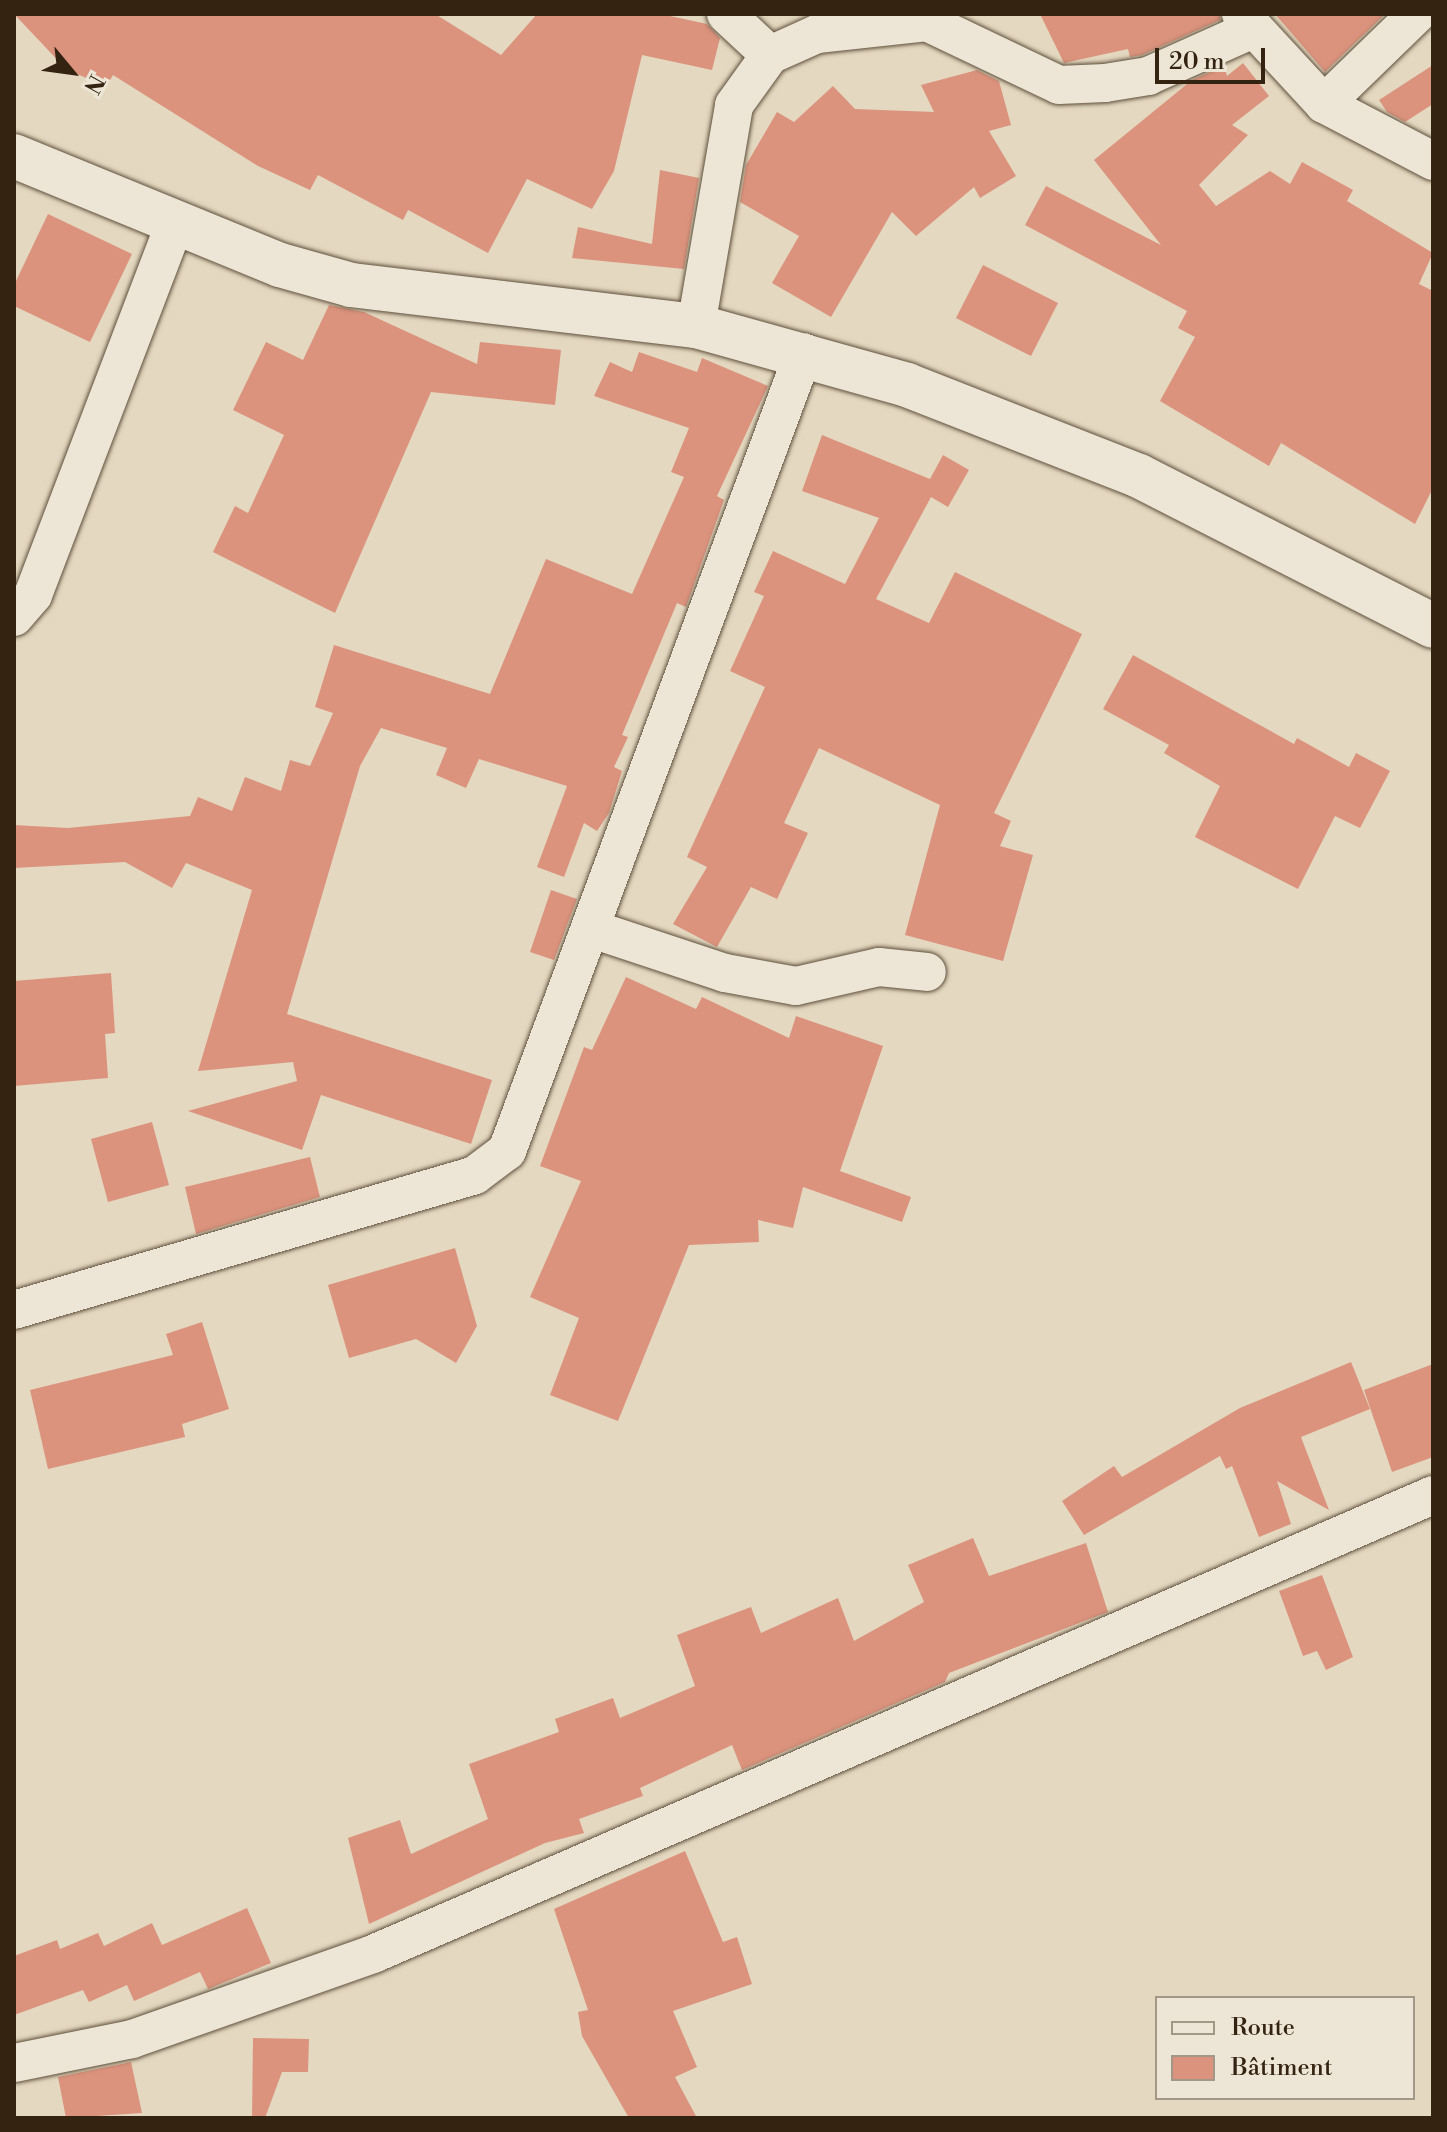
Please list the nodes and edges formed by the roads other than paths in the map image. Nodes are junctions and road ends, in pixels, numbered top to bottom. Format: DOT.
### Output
graph roads {
  1 [pos="726,14"];
  2 [pos="1417,14"];
  3 [pos="1247,22"];
  4 [pos="770,55"];
  5 [pos="1324,104"];
  6 [pos="14,156"];
  7 [pos="1433,161"];
  8 [pos="175,224"];
  9 [pos="696,326"];
  10 [pos="804,352"];
  11 [pos="14,617"];
  12 [pos="1433,626"];
  13 [pos="592,929"];
  14 [pos="927,972"];
  15 [pos="14,1310"];
  16 [pos="1433,1495"];
  17 [pos="14,2063"];
  1 -- 4 [label="street"];
  2 -- 5 [label="street"];
  3 -- 4 [label="street"];
  3 -- 5 [label="street"];
  4 -- 9 [label="street"];
  5 -- 7 [label="street"];
  6 -- 8 [label="street"];
  8 -- 9 [label="street"];
  8 -- 11 [label="street"];
  9 -- 10 [label="street"];
  10 -- 12 [label="street"];
  10 -- 13 [label="street"];
  13 -- 14 [label="street"];
  13 -- 15 [label="street"];
  16 -- 17 [label="street"];
}
